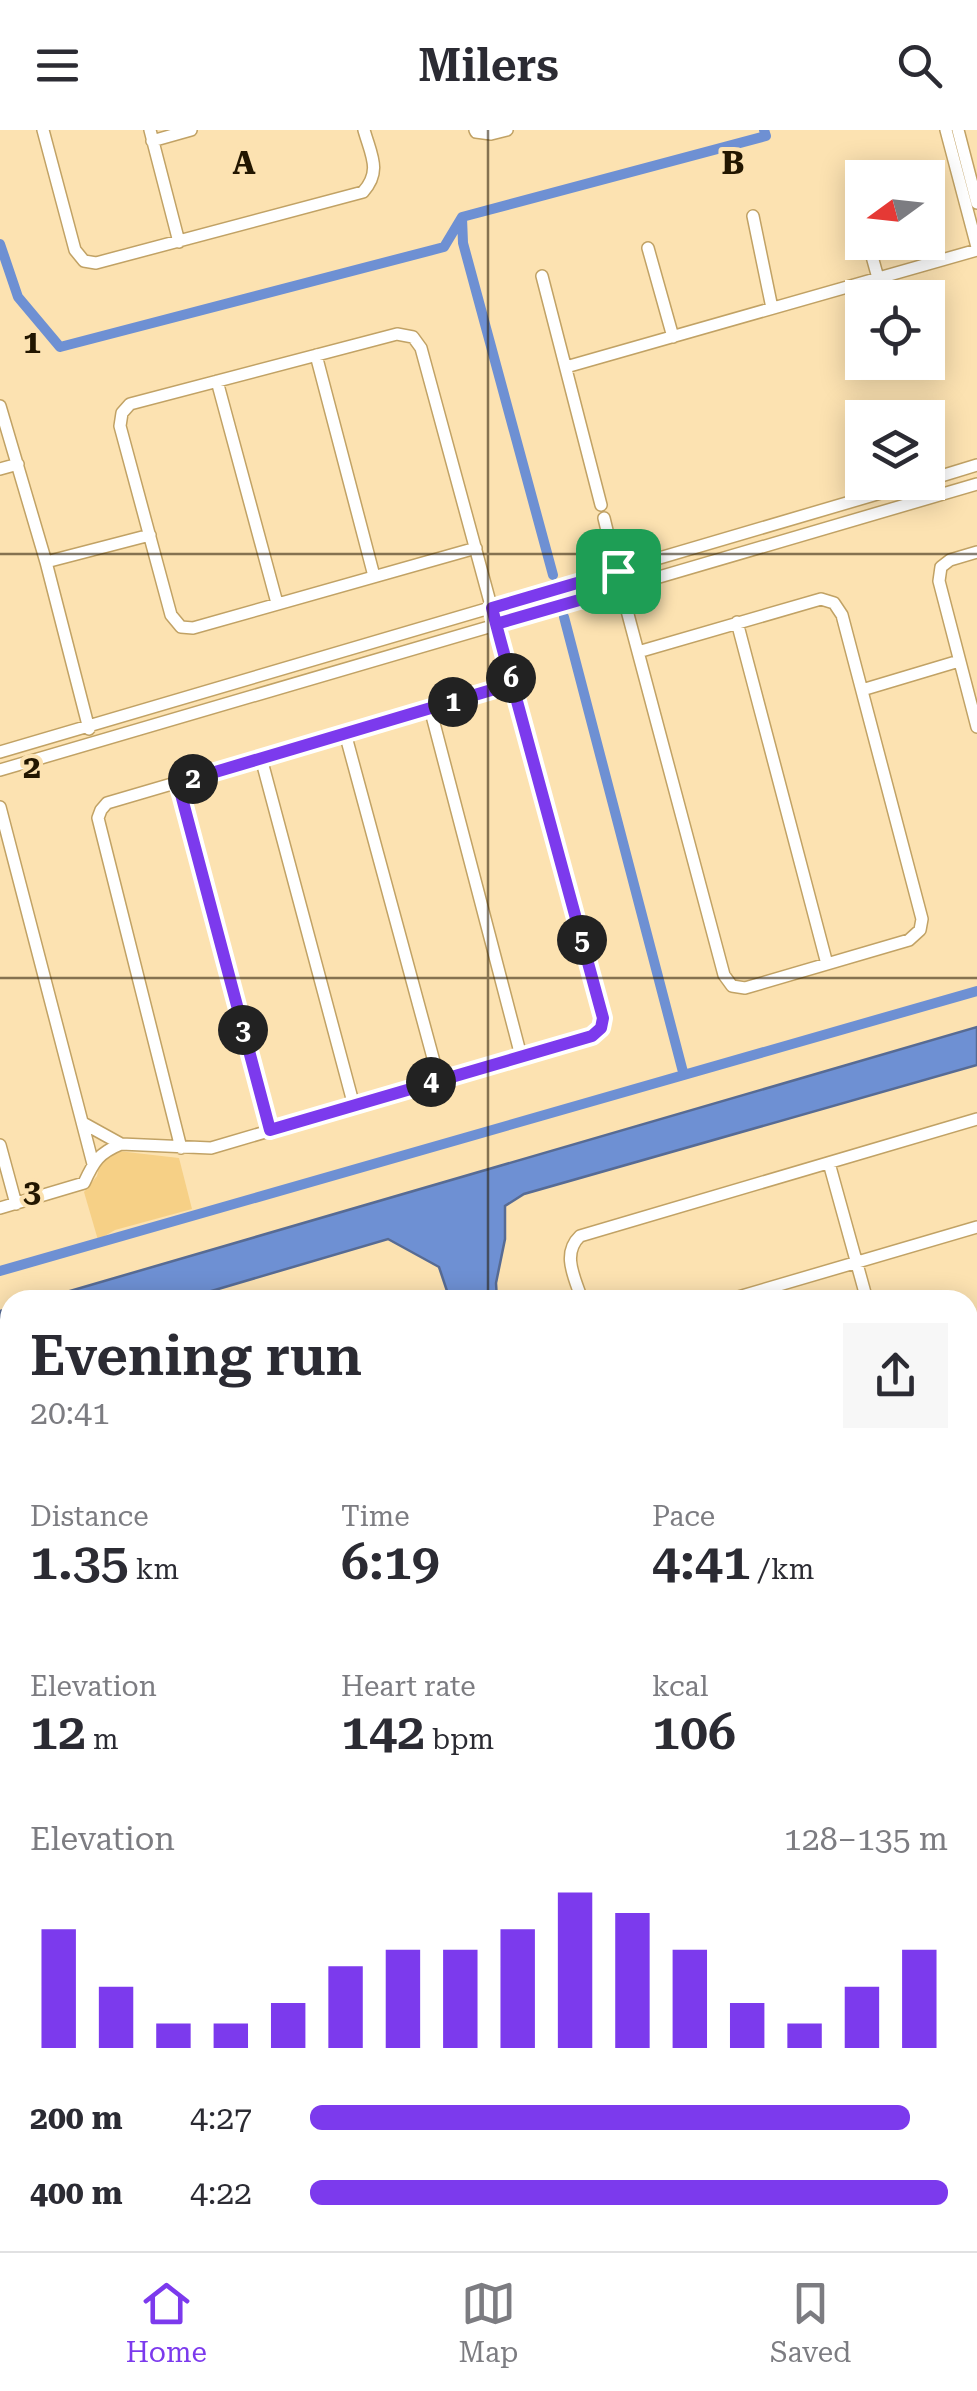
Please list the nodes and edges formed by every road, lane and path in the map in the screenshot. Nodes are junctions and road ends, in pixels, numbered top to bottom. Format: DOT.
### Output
graph roads {
  1 [pos="43,130"];
  2 [pos="190,130"];
  3 [pos="364,130"];
  4 [pos="507,130"];
  5 [pos="946,130"];
  6 [pos="958,130"];
  7 [pos="476,131"];
  8 [pos="151,136"];
  9 [pos="977,203"];
  10 [pos="753,216"];
  11 [pos="179,242"];
  12 [pos="648,248"];
  13 [pos="977,249"];
  14 [pos="873,260"];
  15 [pos="542,276"];
  16 [pos="878,278"];
  17 [pos="772,308"];
  18 [pos="673,337"];
  19 [pos="316,356"];
  20 [pos="566,367"];
  21 [pos="217,381"];
  22 [pos="0,406"];
  23 [pos="18,464"];
  24 [pos="977,465"];
  25 [pos="0,469"];
  26 [pos="945,475"];
  27 [pos="977,484"];
  28 [pos="857,500"];
  29 [pos="150,535"];
  30 [pos="476,548"];
  31 [pos="977,552"];
  32 [pos="46,562"];
  33 [pos="618,571"];
  34 [pos="374,576"];
  35 [pos="621,588"];
  36 [pos="277,603"];
  37 [pos="492,608"];
  38 [pos="736,622"];
  39 [pos="496,624"];
  40 [pos="638,652"];
  41 [pos="959,662"];
  42 [pos="512,684"];
  43 [pos="862,690"];
  44 [pos="430,708"];
  45 [pos="88,726"];
  46 [pos="977,727"];
  47 [pos="345,733"];
  48 [pos="93,743"];
  49 [pos="0,752"];
  50 [pos="261,758"];
  51 [pos="0,770"];
  52 [pos="178,783"];
  53 [pos="0,806"];
  54 [pos="827,964"];
  55 [pos="521,1056"];
  56 [pos="438,1080"];
  57 [pos="354,1106"];
  58 [pos="977,1119"];
  59 [pos="83,1124"];
  60 [pos="270,1130"];
  61 [pos="121,1144"];
  62 [pos="0,1145"];
  63 [pos="181,1148"];
  64 [pos="829,1162"];
  65 [pos="93,1164"];
  66 [pos="16,1204"];
  67 [pos="0,1208"];
  68 [pos="977,1227"];
  69 [pos="856,1262"];
  70 [pos="579,1290"];
  71 [pos="762,1290"];
  72 [pos="865,1290"];
  1 -- 11 [label="street"];
  2 -- 8 [label="street"];
  3 -- 11 [label="street"];
  4 -- 7 [label="street"];
  5 -- 13 [label="street"];
  6 -- 9 [label="street"];
  8 -- 11 [label="street"];
  10 -- 17 [label="street"];
  12 -- 18 [label="street"];
  13 -- 16 [label="street"];
  14 -- 16 [label="street"];
  15 -- 20 [label="street"];
  16 -- 17 [label="street"];
  17 -- 18 [label="street"];
  18 -- 20 [label="street"];
  19 -- 21 [label="street"];
  19 -- 30 [label="street"];
  19 -- 34 [label="street"];
  20 -- 33 [label="street"];
  21 -- 29 [label="street"];
  21 -- 36 [label="street"];
  22 -- 23 [label="street"];
  23 -- 25 [label="street"];
  23 -- 32 [label="street"];
  24 -- 26 [label="street"];
  27 -- 35 [label="street"];
  28 -- 33 [label="street"];
  29 -- 32 [label="street"];
  29 -- 36 [label="street"];
  30 -- 34 [label="street"];
  30 -- 37 [label="street"];
  31 -- 41 [label="street"];
  32 -- 45 [label="street"];
  33 -- 35 [label="street"];
  33 -- 37 [label="street"];
  34 -- 36 [label="street"];
  35 -- 39 [label="street"];
  35 -- 40 [label="street"];
  37 -- 39 [label="street"];
  37 -- 45 [label="street"];
  38 -- 40 [label="street"];
  38 -- 43 [label="street"];
  38 -- 54 [label="street"];
  39 -- 42 [label="street"];
  39 -- 48 [label="street"];
  40 -- 54 [label="street"];
  41 -- 43 [label="street"];
  41 -- 46 [label="street"];
  42 -- 44 [label="street"];
  42 -- 55 [label="street"];
  43 -- 54 [label="street"];
  44 -- 47 [label="street"];
  44 -- 55 [label="street"];
  45 -- 48 [label="street"];
  45 -- 49 [label="street"];
  47 -- 50 [label="street"];
  47 -- 56 [label="street"];
  48 -- 51 [label="street"];
  50 -- 52 [label="street"];
  50 -- 57 [label="street"];
  52 -- 60 [label="street"];
  52 -- 63 [label="street"];
  53 -- 59 [label="street"];
  55 -- 56 [label="street"];
  56 -- 57 [label="street"];
  57 -- 60 [label="street"];
  58 -- 64 [label="street"];
  59 -- 61 [label="street"];
  59 -- 65 [label="street"];
  60 -- 63 [label="street"];
  61 -- 63 [label="street"];
  61 -- 65 [label="street"];
  62 -- 66 [label="street"];
  64 -- 69 [label="street"];
  64 -- 70 [label="street"];
  65 -- 66 [label="street"];
  66 -- 67 [label="street"];
  68 -- 69 [label="street"];
  69 -- 71 [label="street"];
  69 -- 72 [label="street"];
}
